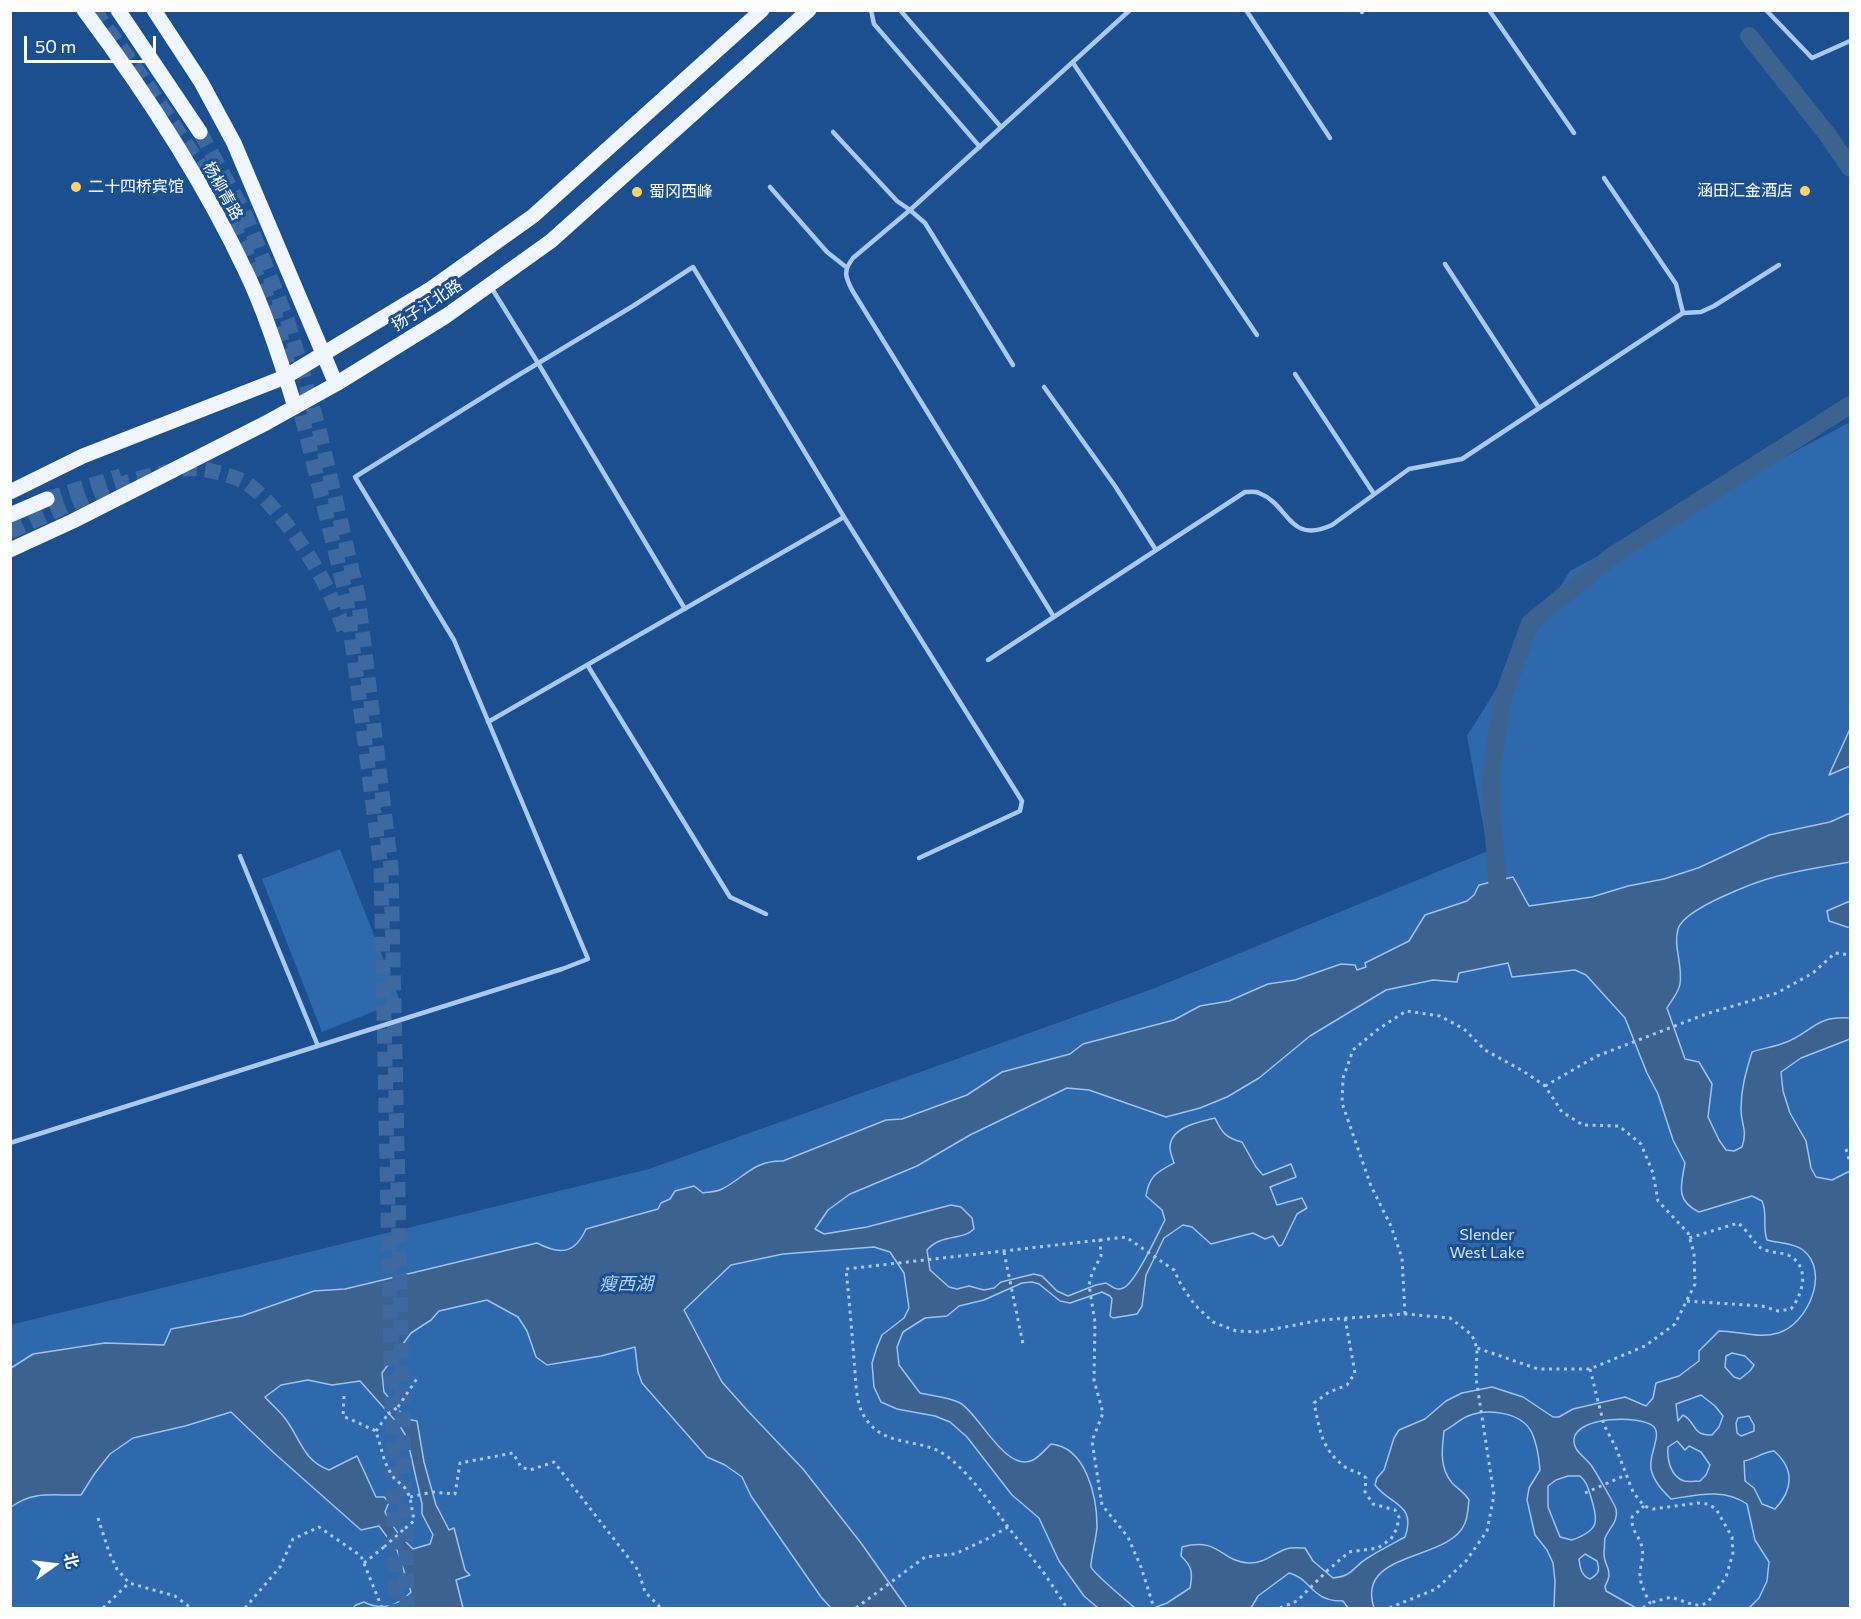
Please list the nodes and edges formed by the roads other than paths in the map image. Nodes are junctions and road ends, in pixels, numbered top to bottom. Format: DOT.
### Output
graph roads {
  1 [pos="84,10"];
  2 [pos="118,10"];
  3 [pos="154,10"];
  4 [pos="762,10"];
  5 [pos="809,10"];
  6 [pos="871,10"];
  7 [pos="900,10"];
  8 [pos="1130,10"];
  9 [pos="1246,10"];
  10 [pos="1489,10"];
  11 [pos="1766,10"];
  12 [pos="1851,40"];
  13 [pos="1073,63"];
  14 [pos="1002,128"];
  15 [pos="200,132"];
  16 [pos="833,132"];
  17 [pos="1574,133"];
  18 [pos="1330,138"];
  19 [pos="980,147"];
  20 [pos="1604,178"];
  21 [pos="770,187"];
  22 [pos="910,210"];
  23 [pos="1445,264"];
  24 [pos="1779,265"];
  25 [pos="846,267"];
  26 [pos="489,285"];
  27 [pos="1683,313"];
  28 [pos="1257,335"];
  29 [pos="324,355"];
  30 [pos="538,363"];
  31 [pos="1013,365"];
  32 [pos="1295,374"];
  33 [pos="285,376"];
  34 [pos="336,384"];
  35 [pos="1044,387"];
  36 [pos="295,407"];
  37 [pos="1539,408"];
  38 [pos="10,492"];
  39 [pos="1374,494"];
  40 [pos="47,499"];
  41 [pos="10,515"];
  42 [pos="844,517"];
  43 [pos="10,550"];
  44 [pos="1156,550"];
  45 [pos="685,609"];
  46 [pos="1054,617"];
  47 [pos="988,660"];
  48 [pos="588,666"];
  49 [pos="489,722"];
  50 [pos="240,856"];
  51 [pos="919,858"];
  52 [pos="766,914"];
  53 [pos="318,1046"];
  54 [pos="10,1143"];
  1 -- 33 [label="main road, 杨柳青路"];
  2 -- 15 [label="main road"];
  3 -- 29 [label="main road, 杨柳青路"];
  4 -- 29 [label="main road, 扬子江北路"];
  5 -- 26 [label="main road, 扬子江北路"];
  6 -- 19 [label="lane"];
  7 -- 14 [label="lane"];
  8 -- 13 [label="lane"];
  9 -- 18 [label="lane"];
  10 -- 17 [label="lane"];
  11 -- 12 [label="lane"];
  13 -- 14 [label="lane"];
  13 -- 28 [label="lane"];
  14 -- 19 [label="lane"];
  16 -- 22 [label="lane"];
  19 -- 22 [label="lane"];
  20 -- 27 [label="lane"];
  21 -- 25 [label="lane"];
  22 -- 25 [label="lane"];
  22 -- 31 [label="lane"];
  23 -- 37 [label="lane"];
  24 -- 27 [label="lane"];
  25 -- 46 [label="lane"];
  26 -- 30 [label="lane"];
  26 -- 34 [label="main road, 扬子江北路"];
  27 -- 37 [label="lane"];
  29 -- 33 [label="main road, 扬子江北路"];
  29 -- 34 [label="main road, 杨柳青路"];
  30 -- 42 [label="lane"];
  30 -- 45 [label="lane"];
  30 -- 49 [label="lane"];
  32 -- 39 [label="lane"];
  33 -- 36 [label="main road, 杨柳青路"];
  33 -- 38 [label="main road, 扬子江北路"];
  34 -- 36 [label="main road, 扬子江北路"];
  35 -- 44 [label="lane"];
  36 -- 43 [label="main road, 扬子江北路"];
  37 -- 39 [label="lane"];
  39 -- 44 [label="lane"];
  40 -- 41 [label="main road"];
  42 -- 45 [label="lane"];
  42 -- 51 [label="lane"];
  44 -- 46 [label="lane"];
  45 -- 48 [label="lane"];
  46 -- 47 [label="lane"];
  48 -- 49 [label="lane"];
  48 -- 52 [label="lane"];
  49 -- 53 [label="lane"];
  50 -- 53 [label="lane"];
  53 -- 54 [label="lane"];
}
